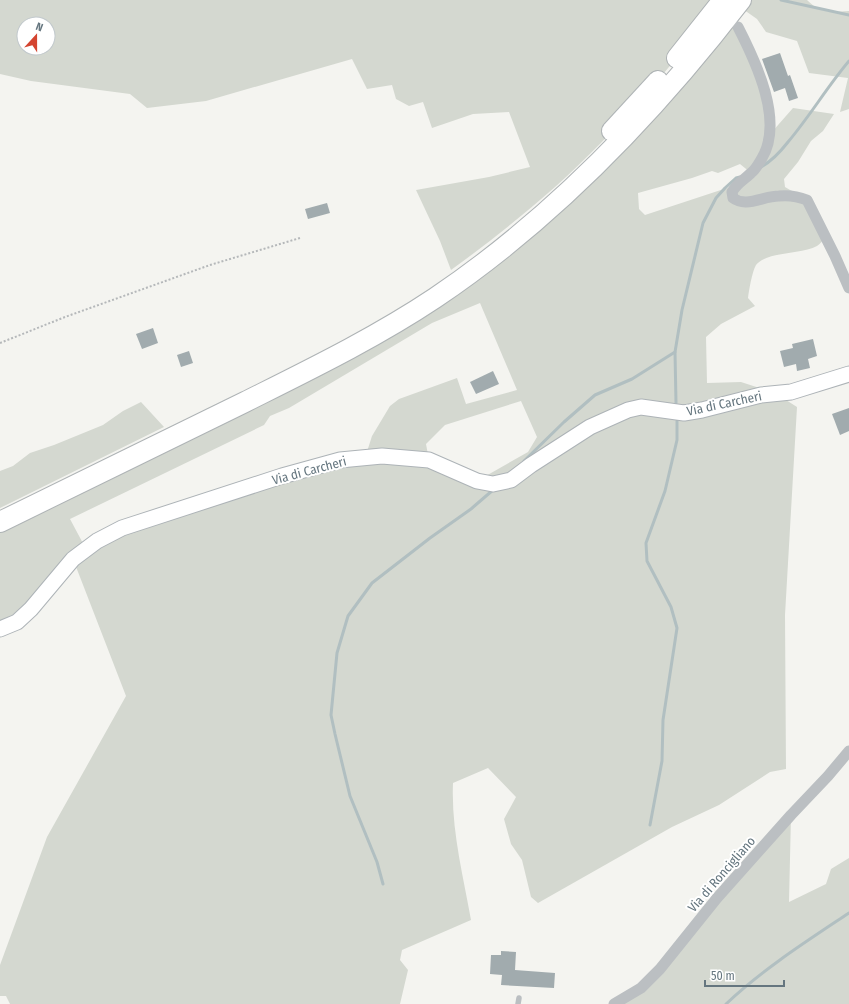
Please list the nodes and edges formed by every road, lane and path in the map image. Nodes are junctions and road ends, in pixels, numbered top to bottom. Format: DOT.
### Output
graph roads {
  1 [pos="723,0"];
  2 [pos="741,0"];
  3 [pos="738,27"];
  4 [pos="300,238"];
  5 [pos="849,288"];
  6 [pos="0,344"];
  7 [pos="849,374"];
  8 [pos="0,508"];
  9 [pos="0,522"];
  10 [pos="0,629"];
  11 [pos="848,755"];
  12 [pos="614,1004"];
  1 -- 8 [label="highway"];
  2 -- 9 [label="highway"];
  3 -- 5 [label="street"];
  4 -- 6 [label="path"];
  7 -- 10 [label="street, Via di Carcheri"];
  11 -- 12 [label="street, Via di Roncigliano"];
}
